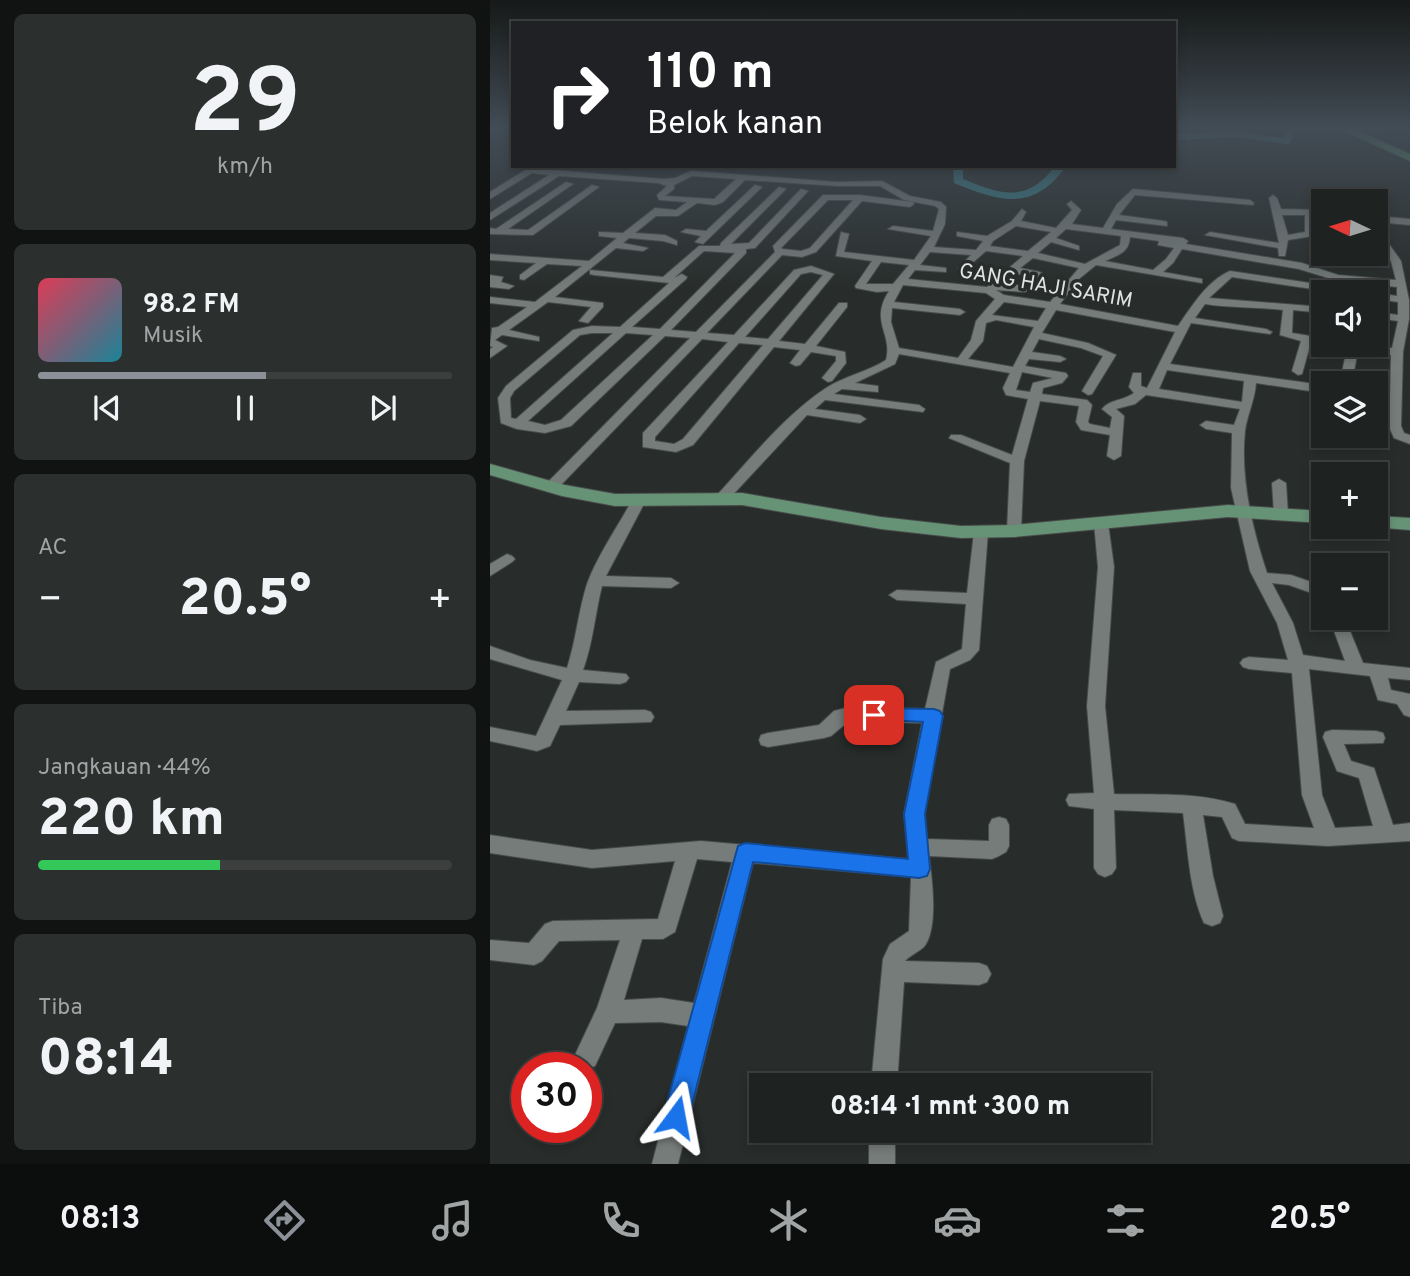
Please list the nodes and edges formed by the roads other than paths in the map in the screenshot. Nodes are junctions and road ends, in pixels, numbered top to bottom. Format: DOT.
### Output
graph roads {
  1 [pos="514,181"];
  2 [pos="667,181"];
  3 [pos="668,181"];
  4 [pos="671,181"];
  5 [pos="739,181"];
  6 [pos="831,181"];
  7 [pos="543,182"];
  8 [pos="569,184"];
  9 [pos="735,186"];
  10 [pos="596,187"];
  11 [pos="758,187"];
  12 [pos="607,188"];
  13 [pos="782,189"];
  14 [pos="641,190"];
  15 [pos="727,194"];
  16 [pos="490,196"];
  17 [pos="860,198"];
  18 [pos="1273,198"];
  19 [pos="695,201"];
  20 [pos="490,203"];
  21 [pos="1250,203"];
  22 [pos="1071,204"];
  23 [pos="508,205"];
  24 [pos="937,208"];
  25 [pos="1022,212"];
  26 [pos="1277,212"];
  27 [pos="492,214"];
  28 [pos="1309,214"];
  29 [pos="1112,219"];
  30 [pos="1388,220"];
  31 [pos="942,221"];
  32 [pos="721,222"];
  33 [pos="954,222"];
  34 [pos="1410,222"];
  35 [pos="1015,223"];
  36 [pos="746,224"];
  37 [pos="1164,224"];
  38 [pos="771,226"];
  39 [pos="1061,228"];
  40 [pos="893,229"];
  41 [pos="494,231"];
  42 [pos="686,232"];
  43 [pos="1105,232"];
  44 [pos="523,234"];
  45 [pos="602,234"];
  46 [pos="709,234"];
  47 [pos="844,234"];
  48 [pos="960,234"];
  49 [pos="1126,234"];
  50 [pos="626,235"];
  51 [pos="1210,235"];
  52 [pos="1050,239"];
  53 [pos="917,240"];
  54 [pos="512,241"];
  55 [pos="932,241"];
  56 [pos="1283,242"];
  57 [pos="674,243"];
  58 [pos="1161,243"];
  59 [pos="1074,244"];
  60 [pos="614,245"];
  61 [pos="1182,246"];
  62 [pos="720,247"];
  63 [pos="983,247"];
  64 [pos="643,248"];
  65 [pos="502,249"];
  66 [pos="1388,250"];
  67 [pos="780,252"];
  68 [pos="1033,255"];
  69 [pos="490,257"];
  70 [pos="878,259"];
  71 [pos="1053,259"];
  72 [pos="546,260"];
  73 [pos="559,261"];
  74 [pos="578,262"];
  75 [pos="916,263"];
  76 [pos="1280,263"];
  77 [pos="1090,264"];
  78 [pos="592,268"];
  79 [pos="942,270"];
  80 [pos="1012,270"];
  81 [pos="1156,272"];
  82 [pos="559,273"];
  83 [pos="1036,274"];
  84 [pos="539,276"];
  85 [pos="524,277"];
  86 [pos="490,278"];
  87 [pos="664,280"];
  88 [pos="1279,280"];
  89 [pos="1198,281"];
  90 [pos="677,282"];
  91 [pos="901,284"];
  92 [pos="1311,285"];
  93 [pos="993,287"];
  94 [pos="583,289"];
  95 [pos="1405,291"];
  96 [pos="851,294"];
  97 [pos="1001,298"];
  98 [pos="1203,300"];
  99 [pos="491,301"];
  100 [pos="569,301"];
  101 [pos="889,301"];
  102 [pos="1267,301"];
  103 [pos="541,302"];
  104 [pos="1034,303"];
  105 [pos="842,305"];
  106 [pos="1053,306"];
  107 [pos="1288,309"];
  108 [pos="1311,310"];
  109 [pos="960,312"];
  110 [pos="1388,317"];
  111 [pos="1015,319"];
  112 [pos="1404,319"];
  113 [pos="584,321"];
  114 [pos="981,321"];
  115 [pos="1186,325"];
  116 [pos="626,328"];
  117 [pos="1038,330"];
  118 [pos="662,332"];
  119 [pos="1266,332"];
  120 [pos="492,335"];
  121 [pos="698,337"];
  122 [pos="1307,338"];
  123 [pos="534,339"];
  124 [pos="1311,339"];
  125 [pos="736,341"];
  126 [pos="771,345"];
  127 [pos="807,349"];
  128 [pos="892,350"];
  129 [pos="1388,351"];
  130 [pos="1397,352"];
  131 [pos="490,355"];
  132 [pos="1027,355"];
  133 [pos="1059,359"];
  134 [pos="960,362"];
  135 [pos="796,363"];
  136 [pos="1162,366"];
  137 [pos="1018,370"];
  138 [pos="1298,371"];
  139 [pos="1396,375"];
  140 [pos="1137,376"];
  141 [pos="1251,377"];
  142 [pos="1410,378"];
  143 [pos="834,382"];
  144 [pos="1311,387"];
  145 [pos="874,389"];
  146 [pos="1088,391"];
  147 [pos="1147,392"];
  148 [pos="823,396"];
  149 [pos="1035,396"];
  150 [pos="1388,400"];
  151 [pos="1396,401"];
  152 [pos="1246,406"];
  153 [pos="919,409"];
  154 [pos="805,411"];
  155 [pos="860,419"];
  156 [pos="517,425"];
  157 [pos="1206,425"];
  158 [pos="1388,425"];
  159 [pos="1118,426"];
  160 [pos="1395,426"];
  161 [pos="1239,429"];
  162 [pos="956,438"];
  163 [pos="1410,440"];
  164 [pos="1114,456"];
  165 [pos="1017,461"];
  166 [pos="491,470"];
  167 [pos="1279,483"];
  168 [pos="551,486"];
  169 [pos="722,498"];
  170 [pos="638,502"];
  171 [pos="1244,511"];
  172 [pos="1281,514"];
  173 [pos="1311,516"];
  174 [pos="1101,523"];
  175 [pos="1388,523"];
  176 [pos="1410,524"];
  177 [pos="1014,531"];
  178 [pos="981,532"];
  179 [pos="507,559"];
  180 [pos="490,571"];
  181 [pos="1260,577"];
  182 [pos="596,581"];
  183 [pos="671,583"];
  184 [pos="1311,588"];
  185 [pos="897,595"];
  186 [pos="974,599"];
  187 [pos="1342,631"];
  188 [pos="490,652"];
  189 [pos="1249,663"];
  190 [pos="1300,664"];
  191 [pos="1356,668"];
  192 [pos="1377,670"];
  193 [pos="1410,674"];
  194 [pos="572,678"];
  195 [pos="620,678"];
  196 [pos="1410,710"];
  197 [pos="934,716"];
  198 [pos="645,717"];
  199 [pos="554,718"];
  200 [pos="490,734"];
  201 [pos="1376,738"];
  202 [pos="768,740"];
  203 [pos="1076,800"];
  204 [pos="1104,802"];
  205 [pos="1192,804"];
  206 [pos="999,825"];
  207 [pos="1410,832"];
  208 [pos="1385,833"];
  209 [pos="1328,837"];
  210 [pos="490,844"];
  211 [pos="689,850"];
  212 [pos="745,852"];
  213 [pos="918,858"];
  214 [pos="1105,868"];
  215 [pos="1212,916"];
  216 [pos="634,931"];
  217 [pos="490,950"];
  218 [pos="892,971"];
  219 [pos="979,974"];
  220 [pos="608,1012"];
  221 [pos="702,1016"];
  222 [pos="588,1052"];
  223 [pos="885,1073"];
  224 [pos="882,1143"];
  225 [pos="665,1164"];
  226 [pos="882,1164"];
  1 -- 16 [label="street"];
  2 -- 14 [label="street"];
  2 -- 19 [label="street"];
  3 -- 15 [label="street"];
  4 -- 9 [label="street"];
  5 -- 9 [label="street"];
  6 -- 24 [label="street"];
  7 -- 8 [label="street"];
  7 -- 23 [label="street"];
  8 -- 10 [label="street"];
  8 -- 41 [label="street"];
  9 -- 11 [label="street"];
  9 -- 15 [label="street"];
  10 -- 12 [label="street"];
  10 -- 44 [label="street"];
  11 -- 13 [label="street"];
  11 -- 32 [label="street"];
  13 -- 36 [label="street"];
  13 -- 38 [label="street"];
  15 -- 19 [label="street"];
  17 -- 24 [label="street"];
  17 -- 67 [label="street"];
  17 -- 67 [label="street"];
  18 -- 26 [label="street"];
  19 -- 50 [label="street"];
  20 -- 23 [label="street"];
  21 -- 29 [label="street"];
  22 -- 39 [label="street"];
  23 -- 27 [label="street"];
  24 -- 31 [label="street"];
  25 -- 35 [label="street"];
  26 -- 28 [label="street"];
  26 -- 56 [label="street"];
  28 -- 56 [label="street"];
  29 -- 37 [label="street"];
  29 -- 43 [label="street"];
  30 -- 34 [label="street"];
  31 -- 33 [label="street"];
  31 -- 55 [label="street"];
  32 -- 36 [label="street"];
  32 -- 46 [label="street"];
  35 -- 39 [label="street"];
  35 -- 63 [label="street"];
  36 -- 38 [label="street"];
  36 -- 62 [label="street"];
  38 -- 62 [label="street"];
  39 -- 43 [label="street"];
  39 -- 52 [label="street"];
  40 -- 55 [label="street"];
  41 -- 44 [label="street"];
  42 -- 46 [label="street"];
  43 -- 49 [label="street"];
  44 -- 54 [label="street"];
  45 -- 50 [label="street"];
  46 -- 62 [label="street"];
  47 -- 70 [label="street"];
  48 -- 63 [label="street"];
  49 -- 61 [label="street"];
  49 -- 77 [label="street"];
  50 -- 57 [label="street"];
  50 -- 60 [label="street"];
  51 -- 56 [label="street"];
  52 -- 59 [label="street"];
  52 -- 68 [label="street"];
  53 -- 55 [label="street"];
  55 -- 63 [label="street"];
  55 -- 75 [label="street"];
  56 -- 76 [label="street"];
  58 -- 61 [label="street"];
  60 -- 64 [label="street"];
  60 -- 78 [label="street"];
  61 -- 76 [label="street"];
  61 -- 81 [label="street"];
  62 -- 87 [label="street"];
  62 -- 90 [label="street"];
  62 -- 118 [label="street"];
  63 -- 68 [label="street"];
  63 -- 75 [label="street"];
  65 -- 69 [label="street"];
  66 -- 95 [label="street"];
  67 -- 121 [label="street"];
  68 -- 71 [label="street"];
  68 -- 80 [label="street"];
  69 -- 72 [label="street"];
  70 -- 75 [label="street"];
  70 -- 91 [label="street, GANG HAJI SARIM"];
  71 -- 77 [label="street"];
  71 -- 83 [label="street"];
  72 -- 73 [label="street"];
  72 -- 85 [label="street"];
  73 -- 74 [label="street"];
  73 -- 84 [label="street"];
  74 -- 78 [label="street"];
  74 -- 82 [label="street"];
  75 -- 79 [label="street"];
  75 -- 91 [label="street"];
  76 -- 95 [label="street"];
  77 -- 81 [label="street"];
  77 -- 106 [label="street"];
  78 -- 87 [label="street"];
  78 -- 103 [label="street"];
  80 -- 83 [label="street"];
  80 -- 93 [label="street"];
  81 -- 89 [label="street"];
  83 -- 93 [label="street"];
  86 -- 99 [label="street"];
  87 -- 90 [label="street"];
  88 -- 92 [label="street"];
  88 -- 98 [label="street"];
  88 -- 102 [label="street"];
  90 -- 116 [label="street"];
  91 -- 93 [label="street, GANG HAJI SARIM"];
  91 -- 101 [label="street"];
  93 -- 97 [label="street, GANG HAJI SARIM"];
  94 -- 100 [label="street"];
  95 -- 112 [label="street"];
  96 -- 101 [label="street"];
  97 -- 104 [label="street, GANG HAJI SARIM"];
  97 -- 114 [label="street"];
  98 -- 102 [label="street"];
  98 -- 115 [label="street"];
  99 -- 103 [label="street"];
  100 -- 103 [label="street"];
  100 -- 113 [label="street"];
  101 -- 109 [label="street"];
  101 -- 128 [label="street"];
  102 -- 107 [label="street"];
  103 -- 120 [label="street"];
  104 -- 106 [label="street, GANG HAJI SARIM"];
  104 -- 111 [label="street"];
  105 -- 127 [label="street"];
  106 -- 115 [label="street, GANG HAJI SARIM"];
  106 -- 117 [label="street"];
  107 -- 108 [label="street"];
  107 -- 122 [label="street"];
  110 -- 112 [label="street"];
  111 -- 114 [label="street"];
  111 -- 117 [label="street"];
  112 -- 130 [label="street"];
  114 -- 134 [label="street"];
  115 -- 119 [label="street, GANG HAJI SARIM"];
  115 -- 136 [label="street"];
  116 -- 118 [label="street"];
  116 -- 156 [label="street"];
  116 -- 156 [label="street"];
  117 -- 132 [label="street"];
  117 -- 146 [label="street"];
  118 -- 121 [label="street"];
  118 -- 156 [label="street"];
  120 -- 123 [label="street"];
  120 -- 131 [label="street"];
  121 -- 125 [label="street"];
  121 -- 168 [label="street"];
  122 -- 124 [label="street"];
  122 -- 138 [label="street"];
  125 -- 126 [label="street"];
  125 -- 126 [label="street"];
  125 -- 126 [label="street"];
  126 -- 127 [label="street"];
  127 -- 135 [label="street"];
  127 -- 143 [label="street"];
  128 -- 134 [label="street"];
  128 -- 143 [label="street"];
  129 -- 130 [label="street"];
  130 -- 139 [label="street"];
  132 -- 133 [label="street"];
  132 -- 137 [label="street"];
  134 -- 137 [label="street"];
  136 -- 141 [label="street"];
  136 -- 147 [label="street"];
  137 -- 149 [label="street"];
  137 -- 149 [label="street"];
  139 -- 142 [label="street"];
  139 -- 151 [label="street"];
  140 -- 147 [label="street"];
  141 -- 144 [label="street"];
  141 -- 152 [label="street"];
  143 -- 145 [label="street"];
  143 -- 148 [label="street"];
  147 -- 152 [label="street"];
  147 -- 159 [label="street"];
  148 -- 153 [label="street"];
  148 -- 154 [label="street"];
  149 -- 159 [label="street"];
  149 -- 165 [label="street"];
  150 -- 151 [label="street"];
  151 -- 160 [label="street"];
  152 -- 161 [label="street"];
  154 -- 155 [label="street"];
  154 -- 169 [label="street"];
  157 -- 161 [label="street"];
  158 -- 160 [label="street"];
  159 -- 164 [label="street"];
  160 -- 163 [label="street"];
  161 -- 171 [label="street"];
  162 -- 165 [label="street"];
  165 -- 177 [label="street"];
  166 -- 168 [label="main road"];
  167 -- 172 [label="street"];
  168 -- 170 [label="main road"];
  169 -- 170 [label="main road"];
  169 -- 178 [label="main road"];
  170 -- 182 [label="street"];
  171 -- 172 [label="main road"];
  171 -- 174 [label="main road"];
  171 -- 181 [label="street"];
  172 -- 173 [label="main road"];
  174 -- 177 [label="main road"];
  174 -- 204 [label="street"];
  175 -- 176 [label="main road"];
  177 -- 178 [label="main road"];
  178 -- 186 [label="street"];
  179 -- 180 [label="street"];
  181 -- 184 [label="street"];
  181 -- 190 [label="street"];
  182 -- 183 [label="street"];
  182 -- 194 [label="street"];
  185 -- 186 [label="street"];
  186 -- 197 [label="street"];
  187 -- 191 [label="street"];
  188 -- 194 [label="street"];
  189 -- 190 [label="street"];
  190 -- 191 [label="street"];
  190 -- 209 [label="street"];
  191 -- 192 [label="street"];
  192 -- 193 [label="street"];
  192 -- 196 [label="street"];
  194 -- 195 [label="street"];
  194 -- 199 [label="street"];
  197 -- 202 [label="street"];
  197 -- 213 [label="street"];
  198 -- 199 [label="street"];
  199 -- 200 [label="street"];
  201 -- 208 [label="street"];
  203 -- 204 [label="street"];
  204 -- 205 [label="street"];
  204 -- 214 [label="street"];
  205 -- 209 [label="street"];
  205 -- 215 [label="street"];
  206 -- 213 [label="street"];
  207 -- 208 [label="street"];
  208 -- 209 [label="street"];
  210 -- 211 [label="street"];
  211 -- 212 [label="street"];
  211 -- 216 [label="street"];
  212 -- 213 [label="street"];
  212 -- 221 [label="street"];
  213 -- 218 [label="street"];
  216 -- 217 [label="street"];
  216 -- 220 [label="street"];
  218 -- 219 [label="street"];
  218 -- 223 [label="street"];
  220 -- 221 [label="street"];
  220 -- 222 [label="street"];
  221 -- 225 [label="street"];
  224 -- 226 [label="street"];
}
